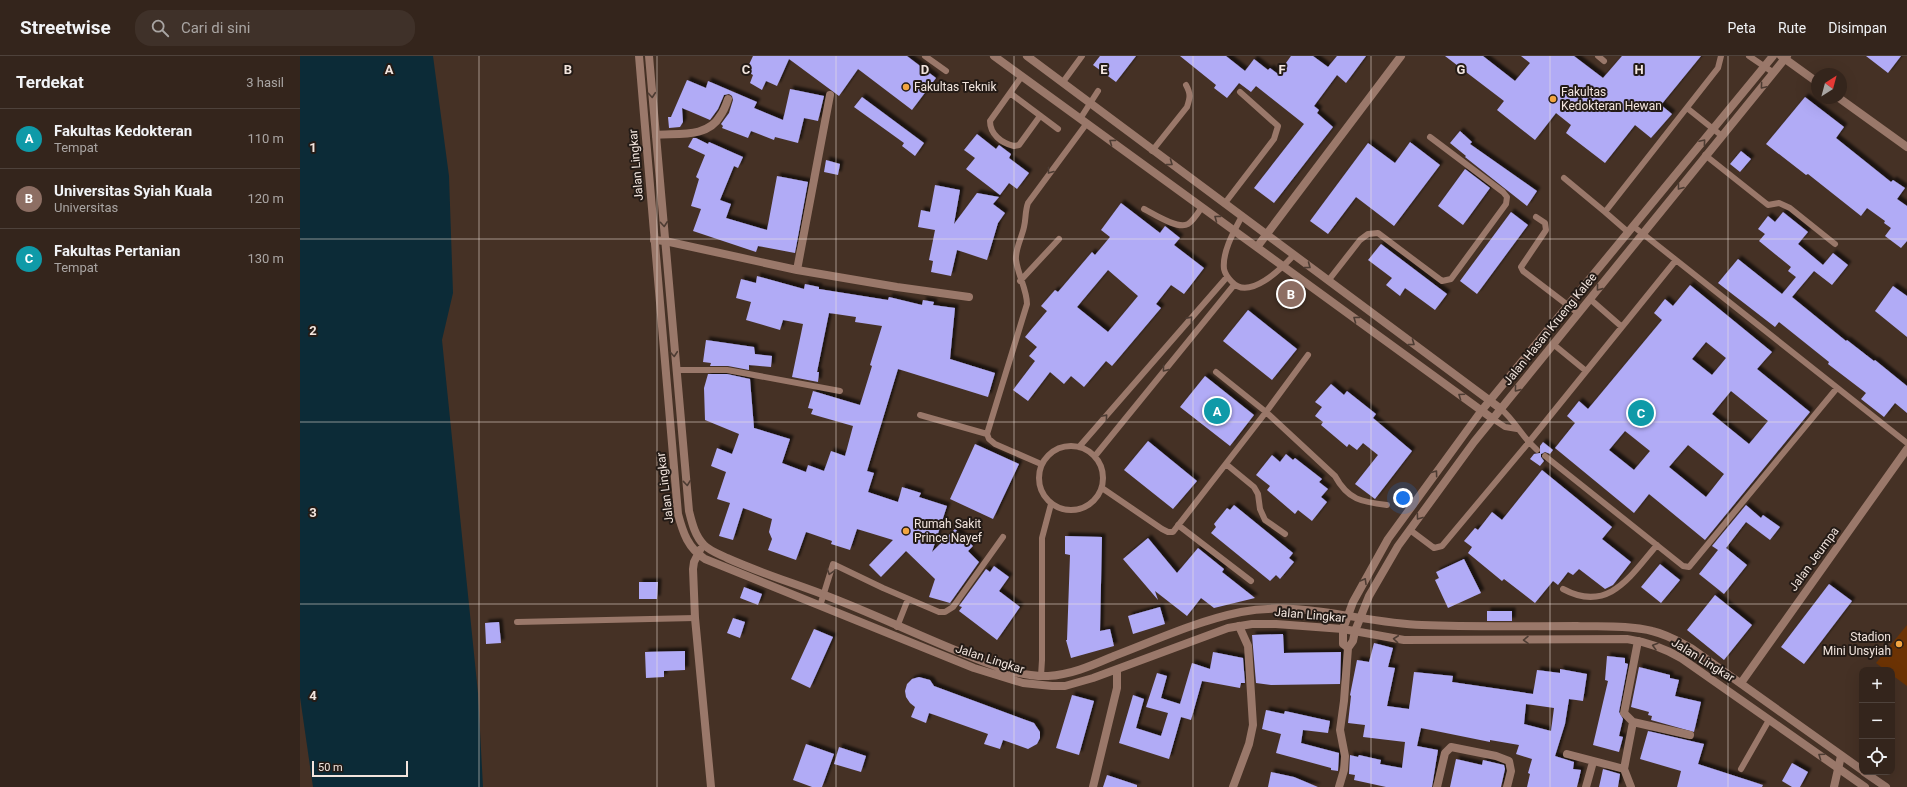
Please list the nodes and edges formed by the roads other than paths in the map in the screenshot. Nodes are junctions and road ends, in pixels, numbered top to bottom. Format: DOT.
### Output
graph roads {
  1 [pos="639,56"];
  2 [pos="649,56"];
  3 [pos="925,56"];
  4 [pos="994,56"];
  5 [pos="1027,56"];
  6 [pos="1082,56"];
  7 [pos="1401,56"];
  8 [pos="1598,56"];
  9 [pos="1721,56"];
  10 [pos="1749,56"];
  11 [pos="1774,56"];
  12 [pos="1784,57"];
  13 [pos="1604,61"];
  14 [pos="1765,68"];
  15 [pos="946,71"];
  16 [pos="1774,73"];
  17 [pos="1022,76"];
  18 [pos="1811,77"];
  19 [pos="1063,82"];
  20 [pos="1186,85"];
  21 [pos="1098,91"];
  22 [pos="1240,92"];
  23 [pos="1010,93"];
  24 [pos="830,95"];
  25 [pos="728,99"];
  26 [pos="1091,103"];
  27 [pos="1847,104"];
  28 [pos="1687,108"];
  29 [pos="1040,116"];
  30 [pos="1084,121"];
  31 [pos="1058,129"];
  32 [pos="1714,129"];
  33 [pos="656,134"];
  34 [pos="1722,136"];
  35 [pos="1430,137"];
  36 [pos="1907,148"];
  37 [pos="1152,151"];
  38 [pos="1705,155"];
  39 [pos="1564,178"];
  40 [pos="1225,203"];
  41 [pos="1202,208"];
  42 [pos="1144,209"];
  43 [pos="1605,212"];
  44 [pos="1242,216"];
  45 [pos="1536,217"];
  46 [pos="1631,229"];
  47 [pos="1234,231"];
  48 [pos="1644,233"];
  49 [pos="1267,234"];
  50 [pos="1059,239"];
  51 [pos="654,240"];
  52 [pos="665,240"];
  53 [pos="1835,244"];
  54 [pos="1257,247"];
  55 [pos="1294,255"];
  56 [pos="1676,260"];
  57 [pos="1284,265"];
  58 [pos="797,270"];
  59 [pos="1227,277"];
  60 [pos="1020,280"];
  61 [pos="1328,281"];
  62 [pos="1234,285"];
  63 [pos="969,297"];
  64 [pos="1590,299"];
  65 [pos="1568,305"];
  66 [pos="1578,314"];
  67 [pos="1622,327"];
  68 [pos="1553,344"];
  69 [pos="1308,355"];
  70 [pos="676,370"];
  71 [pos="1586,371"];
  72 [pos="1216,372"];
  73 [pos="1837,388"];
  74 [pos="840,391"];
  75 [pos="1490,400"];
  76 [pos="1501,409"];
  77 [pos="1482,410"];
  78 [pos="1266,412"];
  79 [pos="920,415"];
  80 [pos="1493,418"];
  81 [pos="1517,429"];
  82 [pos="987,434"];
  83 [pos="1529,442"];
  84 [pos="1907,444"];
  85 [pos="1079,447"];
  86 [pos="1907,449"];
  87 [pos="1537,450"];
  88 [pos="1095,456"];
  89 [pos="1545,456"];
  90 [pos="1041,464"];
  91 [pos="1226,464"];
  92 [pos="1102,488"];
  93 [pos="1051,504"];
  94 [pos="1387,505"];
  95 [pos="1178,525"];
  96 [pos="1410,530"];
  97 [pos="1285,534"];
  98 [pos="1003,537"];
  99 [pos="704,545"];
  100 [pos="1657,545"];
  101 [pos="697,553"];
  102 [pos="1251,581"];
  103 [pos="1563,589"];
  104 [pos="823,594"];
  105 [pos="908,599"];
  106 [pos="820,606"];
  107 [pos="1346,616"];
  108 [pos="694,618"];
  109 [pos="1359,618"];
  110 [pos="517,622"];
  111 [pos="1239,626"];
  112 [pos="898,627"];
  113 [pos="1343,629"];
  114 [pos="1355,631"];
  115 [pos="1638,641"];
  116 [pos="1348,648"];
  117 [pos="1117,670"];
  118 [pos="1041,676"];
  119 [pos="1741,683"];
  120 [pos="1769,720"];
  121 [pos="1633,722"];
  122 [pos="1690,735"];
  123 [pos="1567,754"];
  124 [pos="1841,756"];
  125 [pos="1593,762"];
  126 [pos="1838,768"];
  127 [pos="1859,768"];
  128 [pos="1624,769"];
  129 [pos="1741,769"];
  130 [pos="1868,775"];
  131 [pos="711,787"];
  132 [pos="1093,787"];
  133 [pos="1233,787"];
  134 [pos="1339,787"];
  135 [pos="1437,787"];
  136 [pos="1507,787"];
  137 [pos="1586,787"];
  138 [pos="1631,787"];
  139 [pos="1834,787"];
  140 [pos="1864,787"];
  141 [pos="1886,787"];
  1 -- 51 [label="street, Jalan Lingkar"];
  2 -- 33 [label="street, one-way"];
  3 -- 15 [label="lane"];
  4 -- 17 [label="street"];
  5 -- 19 [label="street"];
  6 -- 19 [label="lane"];
  7 -- 49 [label="street"];
  8 -- 13 [label="lane"];
  9 -- 28 [label="lane"];
  10 -- 14 [label="lane"];
  11 -- 14 [label="street, Jalan Hasan Krueng Kalee"];
  12 -- 16 [label="street, Jalan Hasan Krueng Kalee"];
  12 -- 18 [label="street"];
  14 -- 16 [label="lane"];
  14 -- 32 [label="street, Jalan Hasan Krueng Kalee"];
  16 -- 34 [label="street, Jalan Hasan Krueng Kalee, one-way"];
  17 -- 23 [label="lane"];
  17 -- 30 [label="street"];
  19 -- 26 [label="street"];
  20 -- 37 [label="lane"];
  21 -- 26 [label="lane"];
  22 -- 40 [label="lane"];
  23 -- 29 [label="lane"];
  23 -- 29 [label="lane"];
  24 -- 58 [label="street"];
  25 -- 33 [label="street"];
  26 -- 30 [label="lane"];
  26 -- 37 [label="street"];
  27 -- 36 [label="street"];
  28 -- 32 [label="lane"];
  28 -- 43 [label="lane"];
  29 -- 31 [label="lane"];
  41 -- 30 [label="street, one-way"];
  30 -- 60 [label="lane, one-way"];
  32 -- 34 [label="lane"];
  46 -- 32 [label="street, Jalan Hasan Krueng Kalee, one-way"];
  33 -- 52 [label="street, one-way"];
  34 -- 38 [label="street, Jalan Hasan Krueng Kalee"];
  35 -- 61 [label="lane"];
  37 -- 40 [label="street, one-way"];
  38 -- 48 [label="street, Jalan Hasan Krueng Kalee, one-way"];
  38 -- 53 [label="lane"];
  39 -- 43 [label="lane"];
  40 -- 44 [label="street"];
  41 -- 42 [label="lane"];
  47 -- 41 [label="street, one-way"];
  43 -- 46 [label="lane"];
  44 -- 47 [label="lane"];
  44 -- 49 [label="street"];
  45 -- 65 [label="lane"];
  46 -- 48 [label="lane"];
  46 -- 65 [label="street, Jalan Hasan Krueng Kalee"];
  47 -- 54 [label="street"];
  47 -- 59 [label="lane"];
  48 -- 56 [label="lane"];
  48 -- 64 [label="street, Jalan Hasan Krueng Kalee, one-way"];
  49 -- 54 [label="street"];
  49 -- 55 [label="street"];
  50 -- 60 [label="lane"];
  51 -- 52 [label="street"];
  51 -- 101 [label="street, Jalan Lingkar"];
  52 -- 58 [label="street"];
  52 -- 70 [label="street, one-way"];
  54 -- 57 [label="street"];
  55 -- 57 [label="lane"];
  55 -- 61 [label="street, one-way"];
  56 -- 67 [label="lane"];
  56 -- 73 [label="lane"];
  57 -- 62 [label="lane"];
  77 -- 57 [label="street, one-way"];
  58 -- 63 [label="street"];
  59 -- 62 [label="lane"];
  85 -- 59 [label="lane, one-way"];
  60 -- 82 [label="lane"];
  61 -- 75 [label="street, one-way"];
  62 -- 88 [label="lane, one-way"];
  64 -- 66 [label="street, Jalan Hasan Krueng Kalee"];
  64 -- 67 [label="lane"];
  65 -- 66 [label="lane"];
  65 -- 75 [label="street, Jalan Hasan Krueng Kalee"];
  66 -- 68 [label="street, Jalan Hasan Krueng Kalee"];
  67 -- 71 [label="lane"];
  68 -- 71 [label="lane"];
  68 -- 76 [label="street, Jalan Hasan Krueng Kalee, one-way"];
  69 -- 78 [label="lane"];
  70 -- 74 [label="lane"];
  70 -- 99 [label="street, one-way"];
  71 -- 83 [label="lane"];
  72 -- 78 [label="lane"];
  73 -- 84 [label="lane"];
  73 -- 100 [label="lane"];
  75 -- 76 [label="street"];
  75 -- 77 [label="street, Jalan Hasan Krueng Kalee"];
  76 -- 80 [label="street, Jalan Hasan Krueng Kalee"];
  76 -- 81 [label="lane"];
  77 -- 80 [label="street"];
  107 -- 77 [label="street, Jalan Hasan Krueng Kalee, one-way"];
  78 -- 91 [label="lane"];
  78 -- 94 [label="lane"];
  79 -- 82 [label="lane"];
  80 -- 81 [label="lane"];
  80 -- 96 [label="street, Jalan Hasan Krueng Kalee, one-way"];
  81 -- 83 [label="lane"];
  82 -- 90 [label="lane"];
  83 -- 87 [label="lane"];
  83 -- 96 [label="lane"];
  85 -- 88 [label="lane"];
  85 -- 90 [label="lane"];
  86 -- 119 [label="street, Jalan Jeumpa"];
  88 -- 92 [label="lane"];
  89 -- 100 [label="lane"];
  90 -- 93 [label="lane"];
  91 -- 95 [label="lane"];
  91 -- 97 [label="lane"];
  92 -- 93 [label="lane"];
  92 -- 95 [label="lane"];
  93 -- 118 [label="lane"];
  95 -- 102 [label="lane"];
  96 -- 109 [label="street, Jalan Hasan Krueng Kalee"];
  98 -- 105 [label="lane"];
  99 -- 101 [label="street"];
  99 -- 104 [label="street"];
  100 -- 103 [label="lane"];
  101 -- 106 [label="street, Jalan Lingkar"];
  101 -- 108 [label="street"];
  105 -- 104 [label="lane, one-way"];
  104 -- 106 [label="lane"];
  104 -- 112 [label="street"];
  105 -- 112 [label="lane"];
  106 -- 117 [label="street, Jalan Lingkar"];
  107 -- 109 [label="street"];
  107 -- 113 [label="street, Jalan Hasan Krueng Kalee"];
  107 -- 118 [label="street"];
  108 -- 110 [label="lane"];
  108 -- 131 [label="street"];
  109 -- 114 [label="street, Jalan Hasan Krueng Kalee"];
  109 -- 119 [label="street"];
  111 -- 113 [label="street, Jalan Lingkar"];
  111 -- 117 [label="street, Jalan Lingkar"];
  111 -- 133 [label="street"];
  112 -- 118 [label="street"];
  113 -- 114 [label="street, Jalan Lingkar"];
  113 -- 116 [label="street"];
  115 -- 114 [label="street, Jalan Lingkar, one-way"];
  114 -- 116 [label="street, Jalan Hasan Krueng Kalee"];
  120 -- 115 [label="street, Jalan Lingkar, one-way"];
  115 -- 121 [label="street"];
  116 -- 134 [label="street"];
  117 -- 132 [label="street"];
  119 -- 124 [label="street"];
  126 -- 120 [label="street, Jalan Lingkar, one-way"];
  120 -- 129 [label="lane"];
  121 -- 122 [label="street"];
  121 -- 128 [label="street"];
  123 -- 125 [label="street"];
  124 -- 126 [label="street"];
  124 -- 127 [label="street"];
  125 -- 128 [label="street"];
  125 -- 137 [label="street"];
  126 -- 139 [label="street"];
  126 -- 140 [label="street, Jalan Lingkar"];
  128 -- 138 [label="street"];
  130 -- 141 [label="street"];
  135 -- 136 [label="street"];
}
